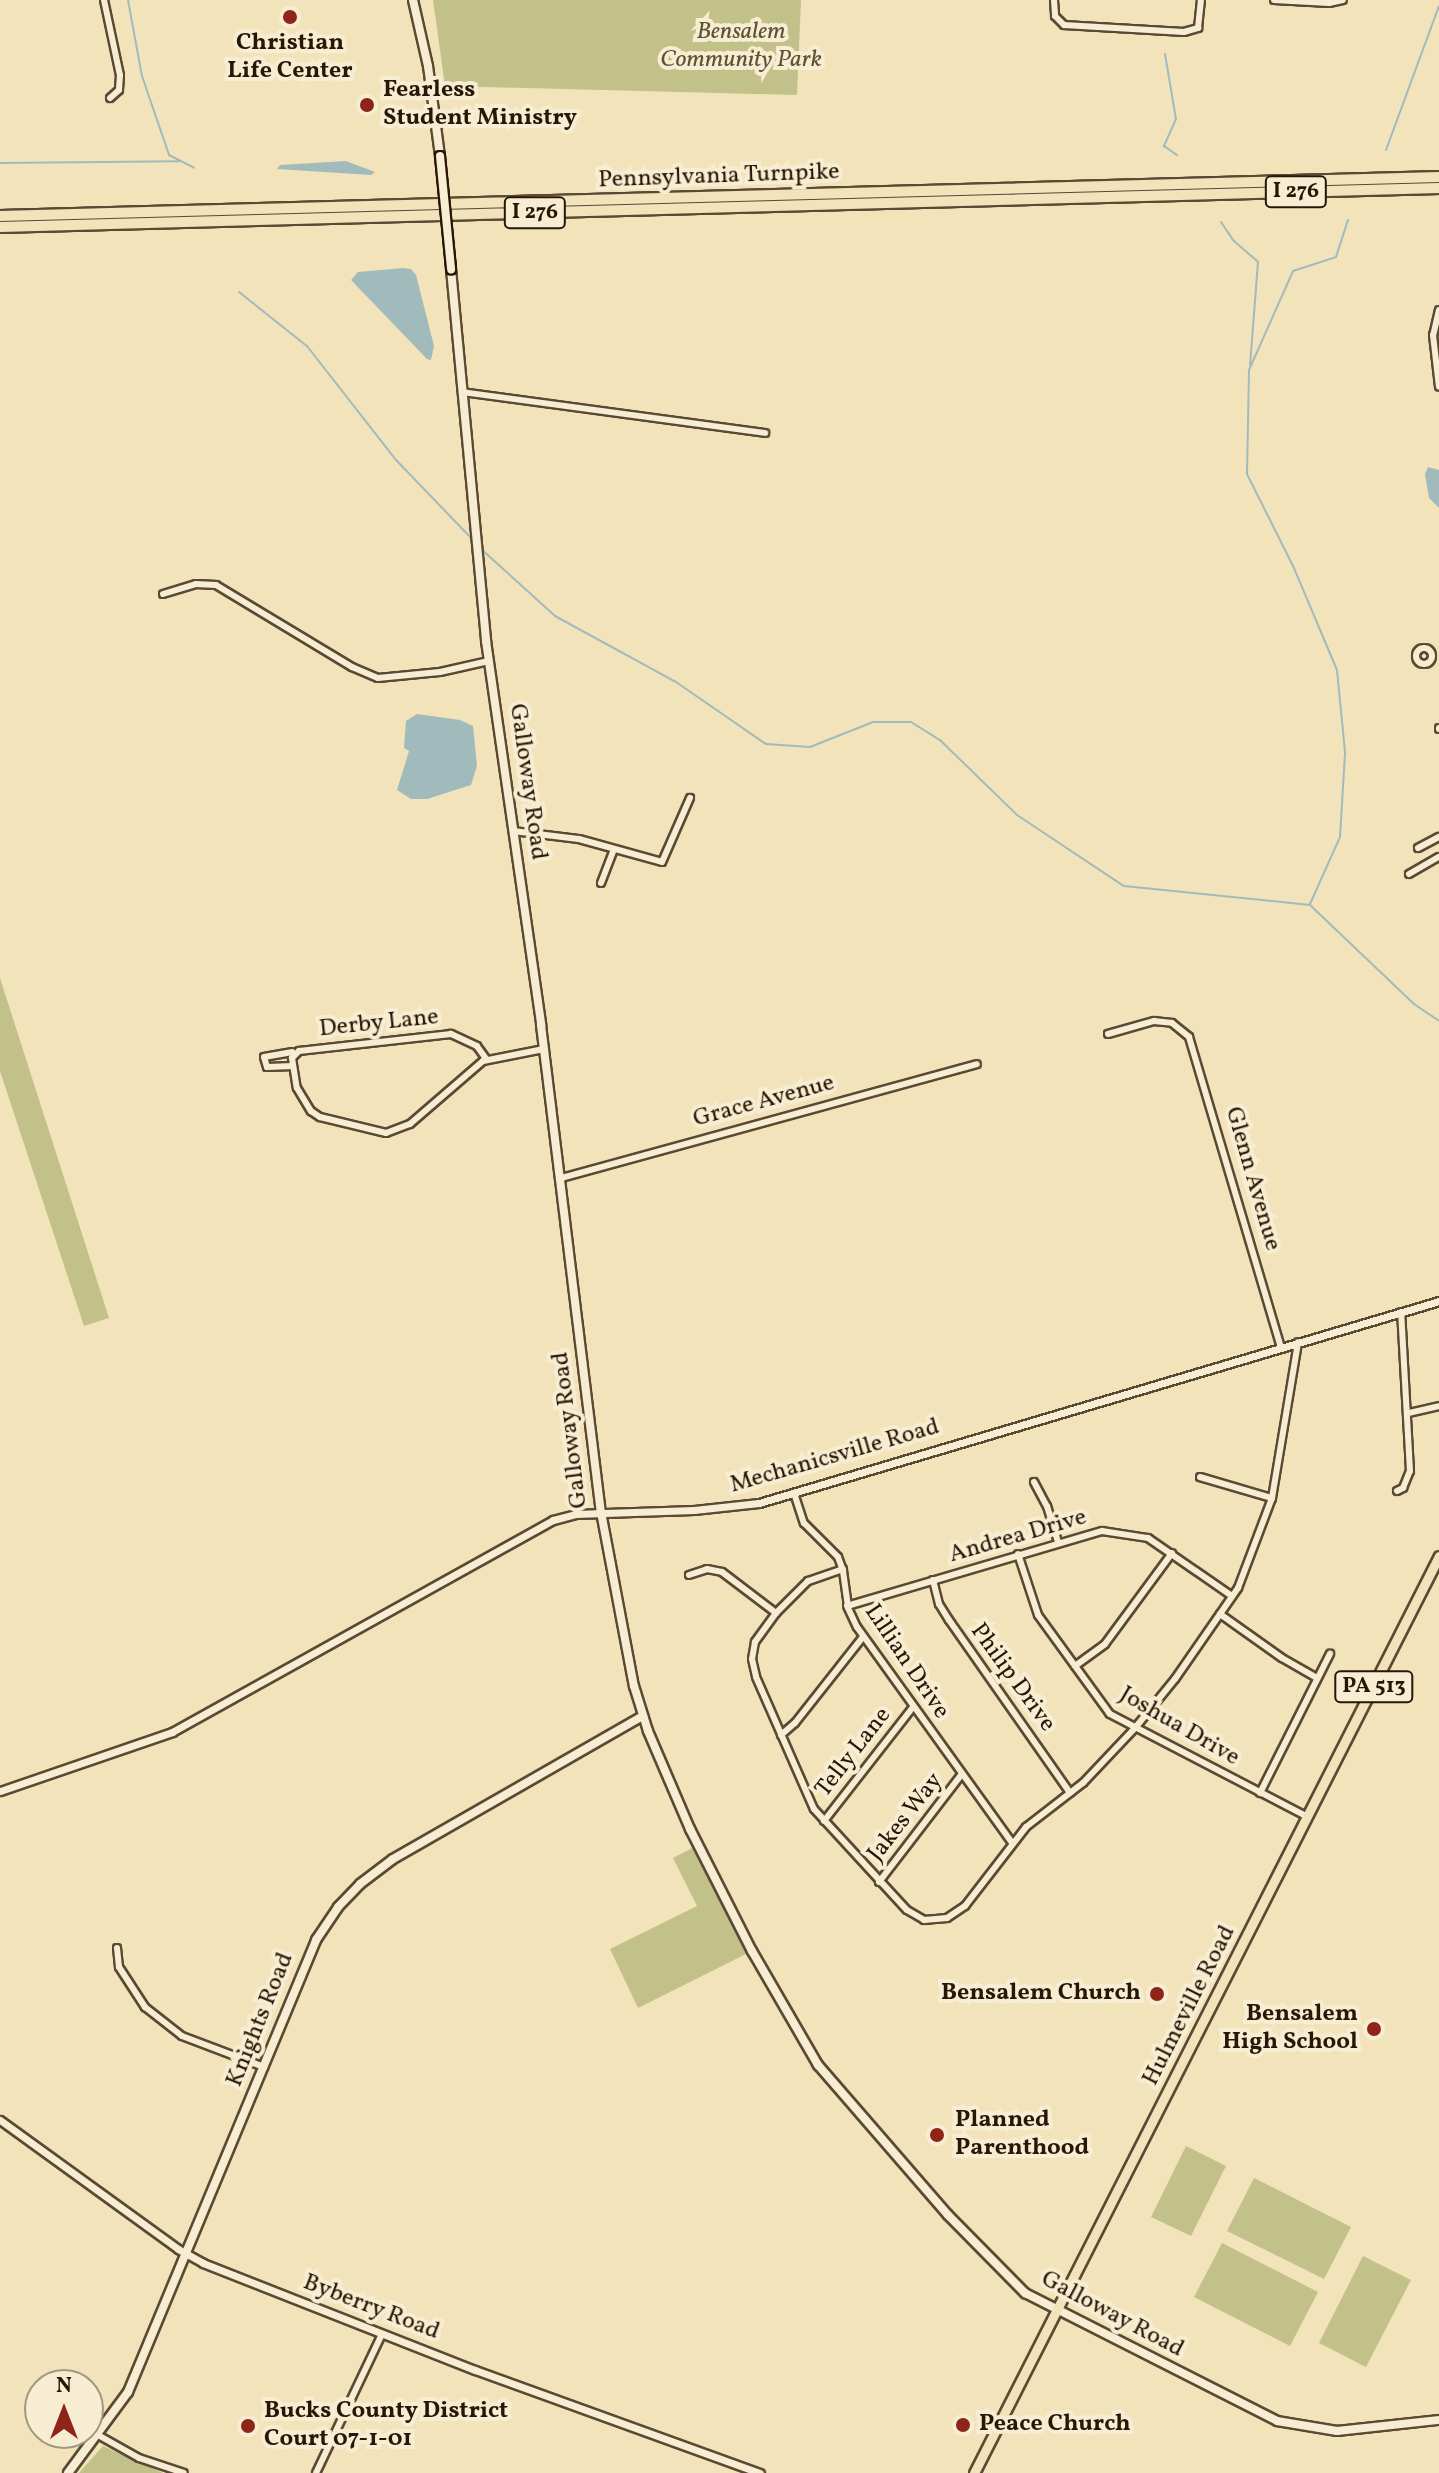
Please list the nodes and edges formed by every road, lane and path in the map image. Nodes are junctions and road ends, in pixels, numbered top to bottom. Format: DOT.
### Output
graph roads {
  1 [pos="104,0"];
  2 [pos="413,0"];
  3 [pos="1054,0"];
  4 [pos="1201,0"];
  5 [pos="1274,0"];
  6 [pos="1343,0"];
  7 [pos="110,98"];
  8 [pos="1439,177"];
  9 [pos="1439,188"];
  10 [pos="0,216"];
  11 [pos="0,227"];
  12 [pos="1439,310"];
  13 [pos="1439,387"];
  14 [pos="462,392"];
  15 [pos="765,433"];
  16 [pos="163,594"];
  17 [pos="489,661"];
  18 [pos="690,798"];
  19 [pos="513,831"];
  20 [pos="1438,839"];
  21 [pos="1418,848"];
  22 [pos="613,851"];
  23 [pos="1439,857"];
  24 [pos="1409,874"];
  25 [pos="601,883"];
  26 [pos="1108,1034"];
  27 [pos="544,1049"];
  28 [pos="295,1052"];
  29 [pos="487,1060"];
  30 [pos="977,1064"];
  31 [pos="293,1066"];
  32 [pos="561,1178"];
  33 [pos="1439,1301"];
  34 [pos="1401,1312"];
  35 [pos="1298,1342"];
  36 [pos="1281,1347"];
  37 [pos="1439,1406"];
  38 [pos="1409,1413"];
  39 [pos="1200,1477"];
  40 [pos="1034,1482"];
  41 [pos="1397,1491"];
  42 [pos="794,1493"];
  43 [pos="1272,1498"];
  44 [pos="601,1512"];
  45 [pos="1058,1542"];
  46 [pos="1172,1553"];
  47 [pos="1018,1554"];
  48 [pos="1439,1556"];
  49 [pos="843,1569"];
  50 [pos="689,1575"];
  51 [pos="933,1580"];
  52 [pos="1232,1596"];
  53 [pos="847,1606"];
  54 [pos="776,1613"];
  55 [pos="1220,1614"];
  56 [pos="863,1637"];
  57 [pos="1330,1654"];
  58 [pos="1075,1666"];
  59 [pos="1317,1678"];
  60 [pos="913,1707"];
  61 [pos="643,1716"];
  62 [pos="1135,1728"];
  63 [pos="781,1735"];
  64 [pos="961,1775"];
  65 [pos="0,1791"];
  66 [pos="1070,1793"];
  67 [pos="1260,1793"];
  68 [pos="1308,1817"];
  69 [pos="824,1821"];
  70 [pos="1012,1843"];
  71 [pos="879,1882"];
  72 [pos="117,1948"];
  73 [pos="264,2067"];
  74 [pos="0,2120"];
  75 [pos="187,2254"];
  76 [pos="1056,2310"];
  77 [pos="382,2334"];
  78 [pos="1439,2420"];
  79 [pos="104,2426"];
  80 [pos="104,2438"];
  81 [pos="87,2449"];
  82 [pos="68,2473"];
  83 [pos="184,2473"];
  84 [pos="316,2473"];
  85 [pos="760,2473"];
  86 [pos="974,2473"];
  1 -- 7 [label="street"];
  2 -- 14 [label="main road, Galloway Road, bridge"];
  3 -- 4 [label="street"];
  5 -- 6 [label="street"];
  8 -- 10 [label="highway, Pennsylvania Turnpike / I 276"];
  9 -- 11 [label="highway, Pennsylvania Turnpike / I 276"];
  12 -- 13 [label="street"];
  14 -- 15 [label="street"];
  14 -- 17 [label="main road, Galloway Road"];
  16 -- 17 [label="street"];
  17 -- 19 [label="main road, Galloway Road"];
  18 -- 22 [label="street"];
  19 -- 22 [label="street"];
  19 -- 27 [label="main road, Galloway Road"];
  20 -- 21 [label="street"];
  22 -- 25 [label="street"];
  23 -- 24 [label="street"];
  26 -- 36 [label="street, Glenn Avenue"];
  27 -- 29 [label="street, Derby Lane"];
  27 -- 32 [label="main road, Galloway Road"];
  28 -- 29 [label="street, Derby Lane"];
  28 -- 31 [label="street, Derby Lane"];
  28 -- 31 [label="street"];
  29 -- 31 [label="street, Derby Lane"];
  30 -- 32 [label="street, Grace Avenue"];
  32 -- 44 [label="main road, Galloway Road"];
  33 -- 34 [label="street, Mechanicsville Road"];
  34 -- 35 [label="street, Mechanicsville Road"];
  34 -- 38 [label="street"];
  35 -- 36 [label="street, Mechanicsville Road"];
  35 -- 43 [label="street"];
  36 -- 42 [label="street, Mechanicsville Road"];
  37 -- 38 [label="street"];
  38 -- 41 [label="street"];
  39 -- 43 [label="street"];
  40 -- 45 [label="street"];
  42 -- 44 [label="street, Mechanicsville Road"];
  42 -- 49 [label="street"];
  43 -- 52 [label="street"];
  44 -- 61 [label="main road, Galloway Road"];
  44 -- 65 [label="street, Mechanicsville Road"];
  45 -- 46 [label="street, Andrea Drive"];
  45 -- 47 [label="street, Andrea Drive"];
  46 -- 52 [label="street, Andrea Drive"];
  46 -- 58 [label="street"];
  47 -- 51 [label="street, Andrea Drive"];
  47 -- 58 [label="street, Joshua Drive"];
  48 -- 68 [label="main road, Hulmeville Road / PA 513"];
  49 -- 53 [label="street, Lillian Drive"];
  49 -- 54 [label="street"];
  50 -- 54 [label="street"];
  51 -- 53 [label="street, Andrea Drive"];
  51 -- 66 [label="street, Philip Drive"];
  52 -- 55 [label="street"];
  53 -- 56 [label="street, Lillian Drive"];
  54 -- 63 [label="street"];
  55 -- 59 [label="street"];
  55 -- 62 [label="street"];
  56 -- 60 [label="street, Lillian Drive"];
  56 -- 63 [label="street"];
  57 -- 59 [label="street"];
  58 -- 62 [label="street, Joshua Drive"];
  59 -- 67 [label="street"];
  60 -- 64 [label="street, Lillian Drive"];
  60 -- 69 [label="street, Telly Lane"];
  61 -- 73 [label="main road, Knights Road"];
  61 -- 76 [label="main road, Galloway Road"];
  62 -- 66 [label="street"];
  62 -- 67 [label="street, Joshua Drive"];
  63 -- 69 [label="street"];
  64 -- 70 [label="street, Lillian Drive"];
  64 -- 71 [label="street, Jakes Way"];
  66 -- 70 [label="street"];
  67 -- 68 [label="street, Joshua Drive"];
  68 -- 76 [label="main road, Hulmeville Road / PA 513"];
  69 -- 71 [label="street"];
  70 -- 71 [label="street"];
  72 -- 73 [label="street"];
  73 -- 75 [label="main road, Knights Road"];
  74 -- 75 [label="street, Byberry Road"];
  75 -- 77 [label="street, Byberry Road"];
  75 -- 79 [label="main road, Knights Road"];
  76 -- 78 [label="main road, Galloway Road"];
  76 -- 86 [label="main road, Hulmeville Road / PA 513"];
  77 -- 84 [label="street"];
  77 -- 85 [label="street, Byberry Road"];
  80 -- 83 [label="street"];
  81 -- 82 [label="main road, Knights Road"];
}
